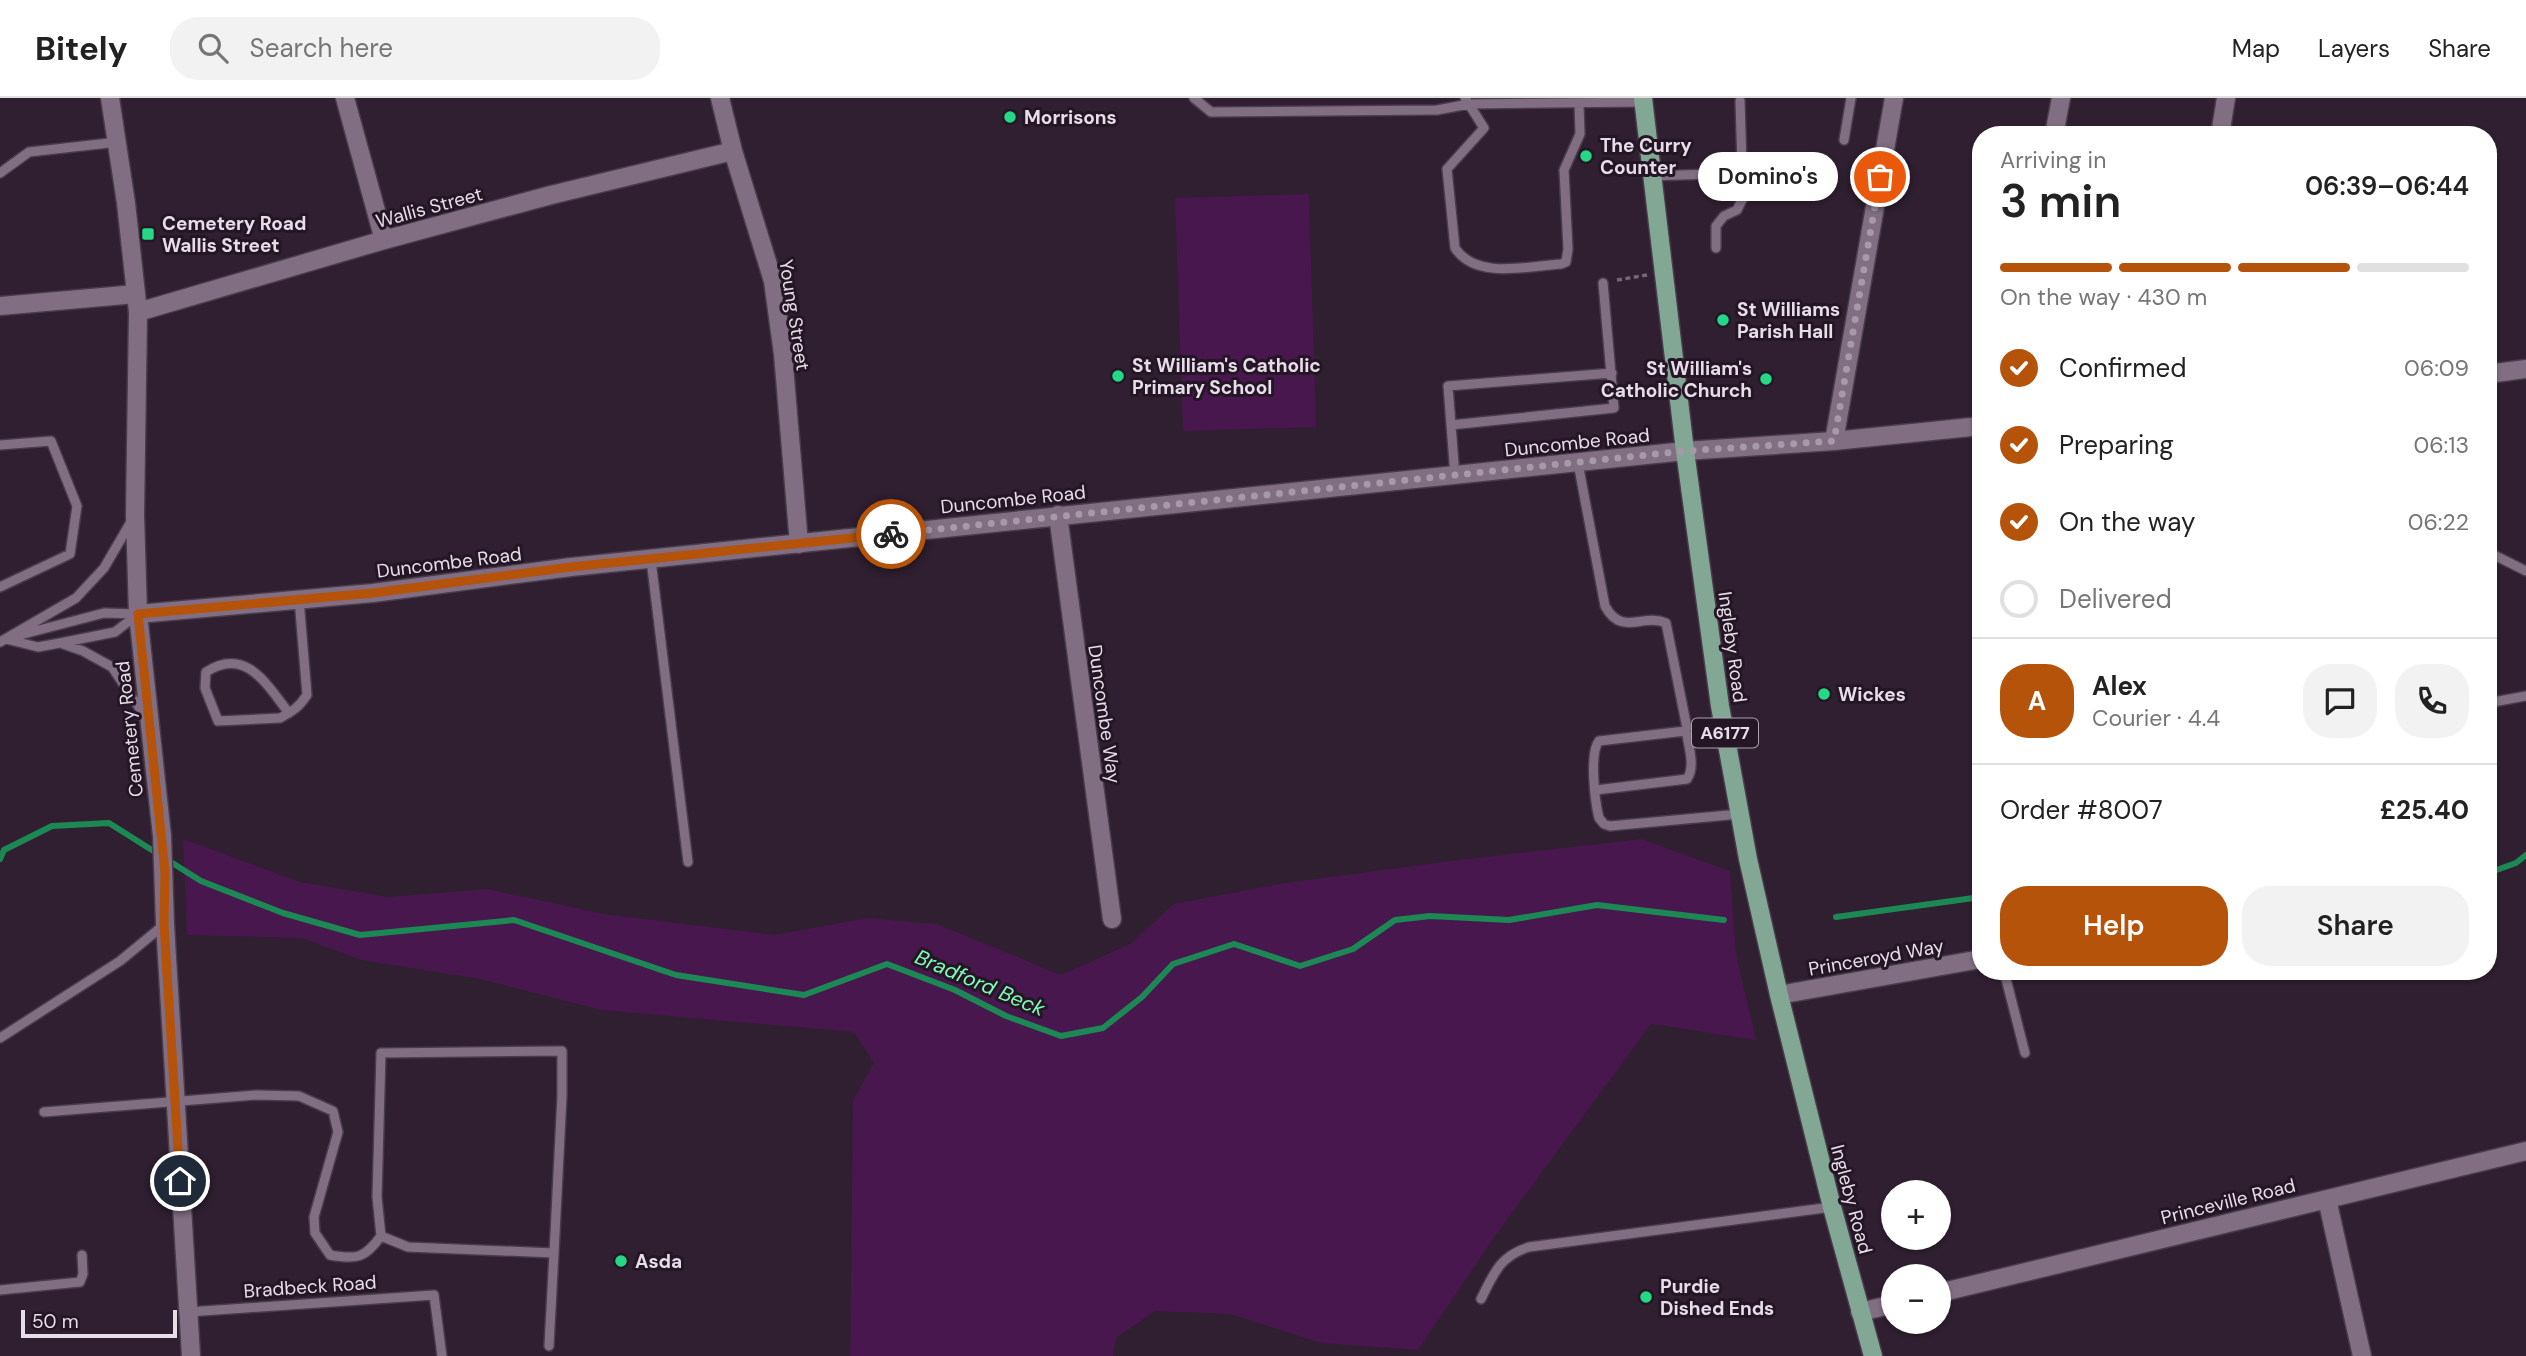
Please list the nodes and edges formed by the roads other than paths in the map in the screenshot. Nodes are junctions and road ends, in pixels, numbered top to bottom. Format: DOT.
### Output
graph roads {
  1 [pos="110,98"];
  2 [pos="345,98"];
  3 [pos="720,98"];
  4 [pos="1194,98"];
  5 [pos="1851,98"];
  6 [pos="1894,98"];
  7 [pos="2061,98"];
  8 [pos="2226,98"];
  9 [pos="1644,100"];
  10 [pos="1467,101"];
  11 [pos="1740,101"];
  12 [pos="1578,104"];
  13 [pos="2056,126"];
  14 [pos="2221,126"];
  15 [pos="1844,141"];
  16 [pos="118,142"];
  17 [pos="733,151"];
  18 [pos="0,173"];
  19 [pos="1742,173"];
  20 [pos="1651,176"];
  21 [pos="384,240"];
  22 [pos="1716,248"];
  23 [pos="1603,283"];
  24 [pos="137,303"];
  25 [pos="0,306"];
  26 [pos="2526,369"];
  27 [pos="2497,372"];
  28 [pos="1612,373"];
  29 [pos="1451,425"];
  30 [pos="1972,427"];
  31 [pos="1834,441"];
  32 [pos="0,445"];
  33 [pos="1685,451"];
  34 [pos="1578,463"];
  35 [pos="1455,476"];
  36 [pos="135,515"];
  37 [pos="1058,515"];
  38 [pos="799,544"];
  39 [pos="2497,557"];
  40 [pos="651,560"];
  41 [pos="2526,572"];
  42 [pos="0,587"];
  43 [pos="299,599"];
  44 [pos="138,614"];
  45 [pos="3,640"];
  46 [pos="61,643"];
  47 [pos="2526,696"];
  48 [pos="2497,701"];
  49 [pos="289,713"];
  50 [pos="149,723"];
  51 [pos="1686,730"];
  52 [pos="1596,790"];
  53 [pos="1740,814"];
  54 [pos="688,862"];
  55 [pos="1112,919"];
  56 [pos="164,924"];
  57 [pos="1972,961"];
  58 [pos="2006,980"];
  59 [pos="1779,995"];
  60 [pos="0,1038"];
  61 [pos="2025,1053"];
  62 [pos="176,1102"];
  63 [pos="44,1112"];
  64 [pos="2526,1151"];
  65 [pos="2327,1199"];
  66 [pos="1832,1207"];
  67 [pos="381,1236"];
  68 [pos="554,1254"];
  69 [pos="82,1255"];
  70 [pos="0,1290"];
  71 [pos="1951,1290"];
  72 [pos="1481,1299"];
  73 [pos="1881,1307"];
  74 [pos="188,1312"];
  75 [pos="1860,1312"];
  76 [pos="550,1346"];
  77 [pos="191,1356"];
  78 [pos="442,1356"];
  79 [pos="1873,1356"];
  80 [pos="2362,1356"];
  1 -- 16 [label="street, Cemetery Road"];
  2 -- 21 [label="street"];
  3 -- 17 [label="street, Young Street"];
  4 -- 10 [label="lane"];
  5 -- 15 [label="lane"];
  6 -- 31 [label="street"];
  7 -- 13 [label="street"];
  8 -- 14 [label="street"];
  9 -- 12 [label="lane"];
  9 -- 20 [label="main road, Ingleby Road / A6177"];
  10 -- 12 [label="lane"];
  10 -- 12 [label="lane"];
  11 -- 19 [label="lane"];
  16 -- 18 [label="lane"];
  16 -- 24 [label="street, Cemetery Road"];
  17 -- 21 [label="street, Wallis Street"];
  17 -- 38 [label="street, Young Street"];
  19 -- 20 [label="lane"];
  19 -- 22 [label="lane"];
  20 -- 33 [label="main road, Ingleby Road / A6177"];
  21 -- 24 [label="street, Wallis Street"];
  23 -- 28 [label="lane"];
  24 -- 25 [label="street, Wallis Street"];
  24 -- 36 [label="street, Cemetery Road"];
  26 -- 27 [label="street"];
  28 -- 29 [label="lane"];
  28 -- 29 [label="lane"];
  29 -- 35 [label="lane"];
  30 -- 31 [label="street, Duncombe Road"];
  31 -- 33 [label="street, Duncombe Road"];
  32 -- 42 [label="lane"];
  33 -- 34 [label="street, Duncombe Road"];
  33 -- 53 [label="main road, Ingleby Road / A6177"];
  34 -- 35 [label="street, Duncombe Road"];
  34 -- 51 [label="lane"];
  35 -- 37 [label="street, Duncombe Road"];
  36 -- 44 [label="street, Cemetery Road"];
  36 -- 45 [label="lane"];
  37 -- 38 [label="street, Duncombe Road"];
  37 -- 55 [label="street, Duncombe Way"];
  38 -- 40 [label="street, Duncombe Road"];
  39 -- 41 [label="lane"];
  40 -- 43 [label="street, Duncombe Road"];
  40 -- 54 [label="lane"];
  43 -- 44 [label="street, Duncombe Road"];
  43 -- 49 [label="lane"];
  44 -- 45 [label="lane"];
  44 -- 46 [label="lane"];
  44 -- 50 [label="street, Cemetery Road"];
  45 -- 46 [label="lane"];
  46 -- 50 [label="lane"];
  47 -- 48 [label="lane"];
  49 -- 49 [label="lane"];
  50 -- 56 [label="street, Cemetery Road"];
  51 -- 52 [label="lane"];
  51 -- 52 [label="lane"];
  52 -- 53 [label="lane"];
  53 -- 59 [label="main road, Ingleby Road / A6177"];
  56 -- 60 [label="lane"];
  56 -- 62 [label="street, Cemetery Road"];
  57 -- 59 [label="street, Princeroyd Way"];
  58 -- 61 [label="lane"];
  59 -- 66 [label="main road, Ingleby Road / A6177"];
  62 -- 63 [label="lane"];
  62 -- 67 [label="lane"];
  62 -- 74 [label="street, Cemetery Road"];
  64 -- 65 [label="street, Princeville Road"];
  65 -- 71 [label="street, Princeville Road"];
  65 -- 80 [label="street"];
  66 -- 72 [label="lane"];
  66 -- 75 [label="main road, Ingleby Road / A6177"];
  67 -- 68 [label="lane"];
  67 -- 68 [label="lane"];
  68 -- 76 [label="lane"];
  69 -- 70 [label="lane"];
  73 -- 75 [label="street"];
  74 -- 77 [label="street, Cemetery Road"];
  74 -- 78 [label="lane, Bradbeck Road"];
  75 -- 79 [label="main road, Ingleby Road / A6177"];
}
